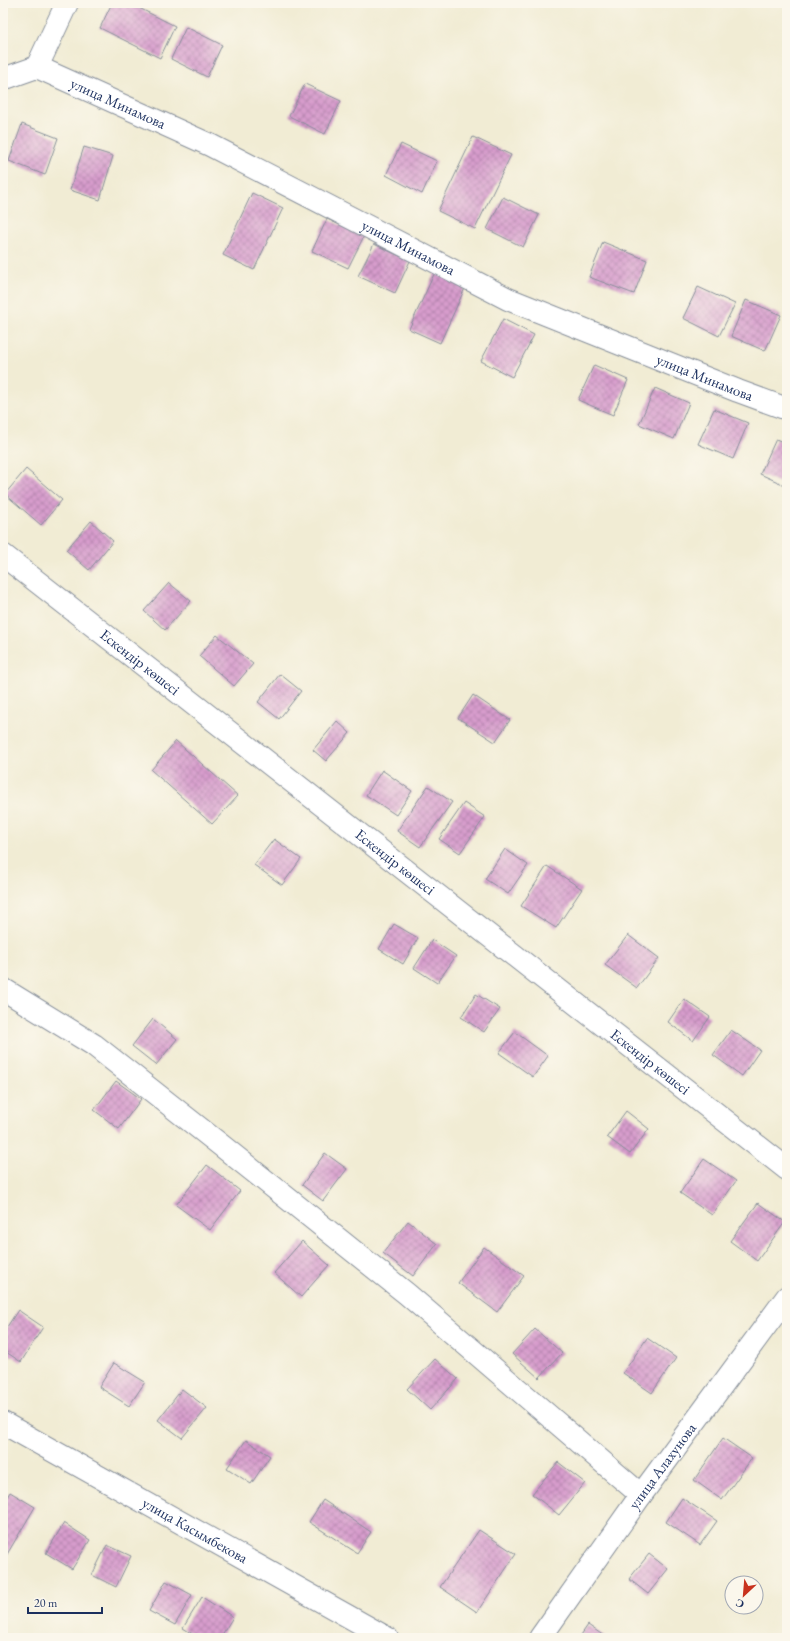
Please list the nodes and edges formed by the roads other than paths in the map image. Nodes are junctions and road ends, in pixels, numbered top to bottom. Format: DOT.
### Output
graph roads {
  1 [pos="67,3"];
  2 [pos="37,67"];
  3 [pos="3,78"];
  4 [pos="787,409"];
  5 [pos="3,555"];
  6 [pos="3,989"];
  7 [pos="787,1169"];
  8 [pos="787,1297"];
  9 [pos="3,1423"];
  10 [pos="641,1495"];
  11 [pos="387,1638"];
  12 [pos="540,1638"];
  1 -- 2 [label="street"];
  2 -- 3 [label="street"];
  2 -- 4 [label="street, улица Минамова"];
  5 -- 7 [label="street, Ескендір көшесі"];
  6 -- 10 [label="street"];
  8 -- 10 [label="street, улица Алахунова"];
  9 -- 11 [label="street, улица Касымбекова"];
  10 -- 12 [label="street, улица Алахунова"];
}
